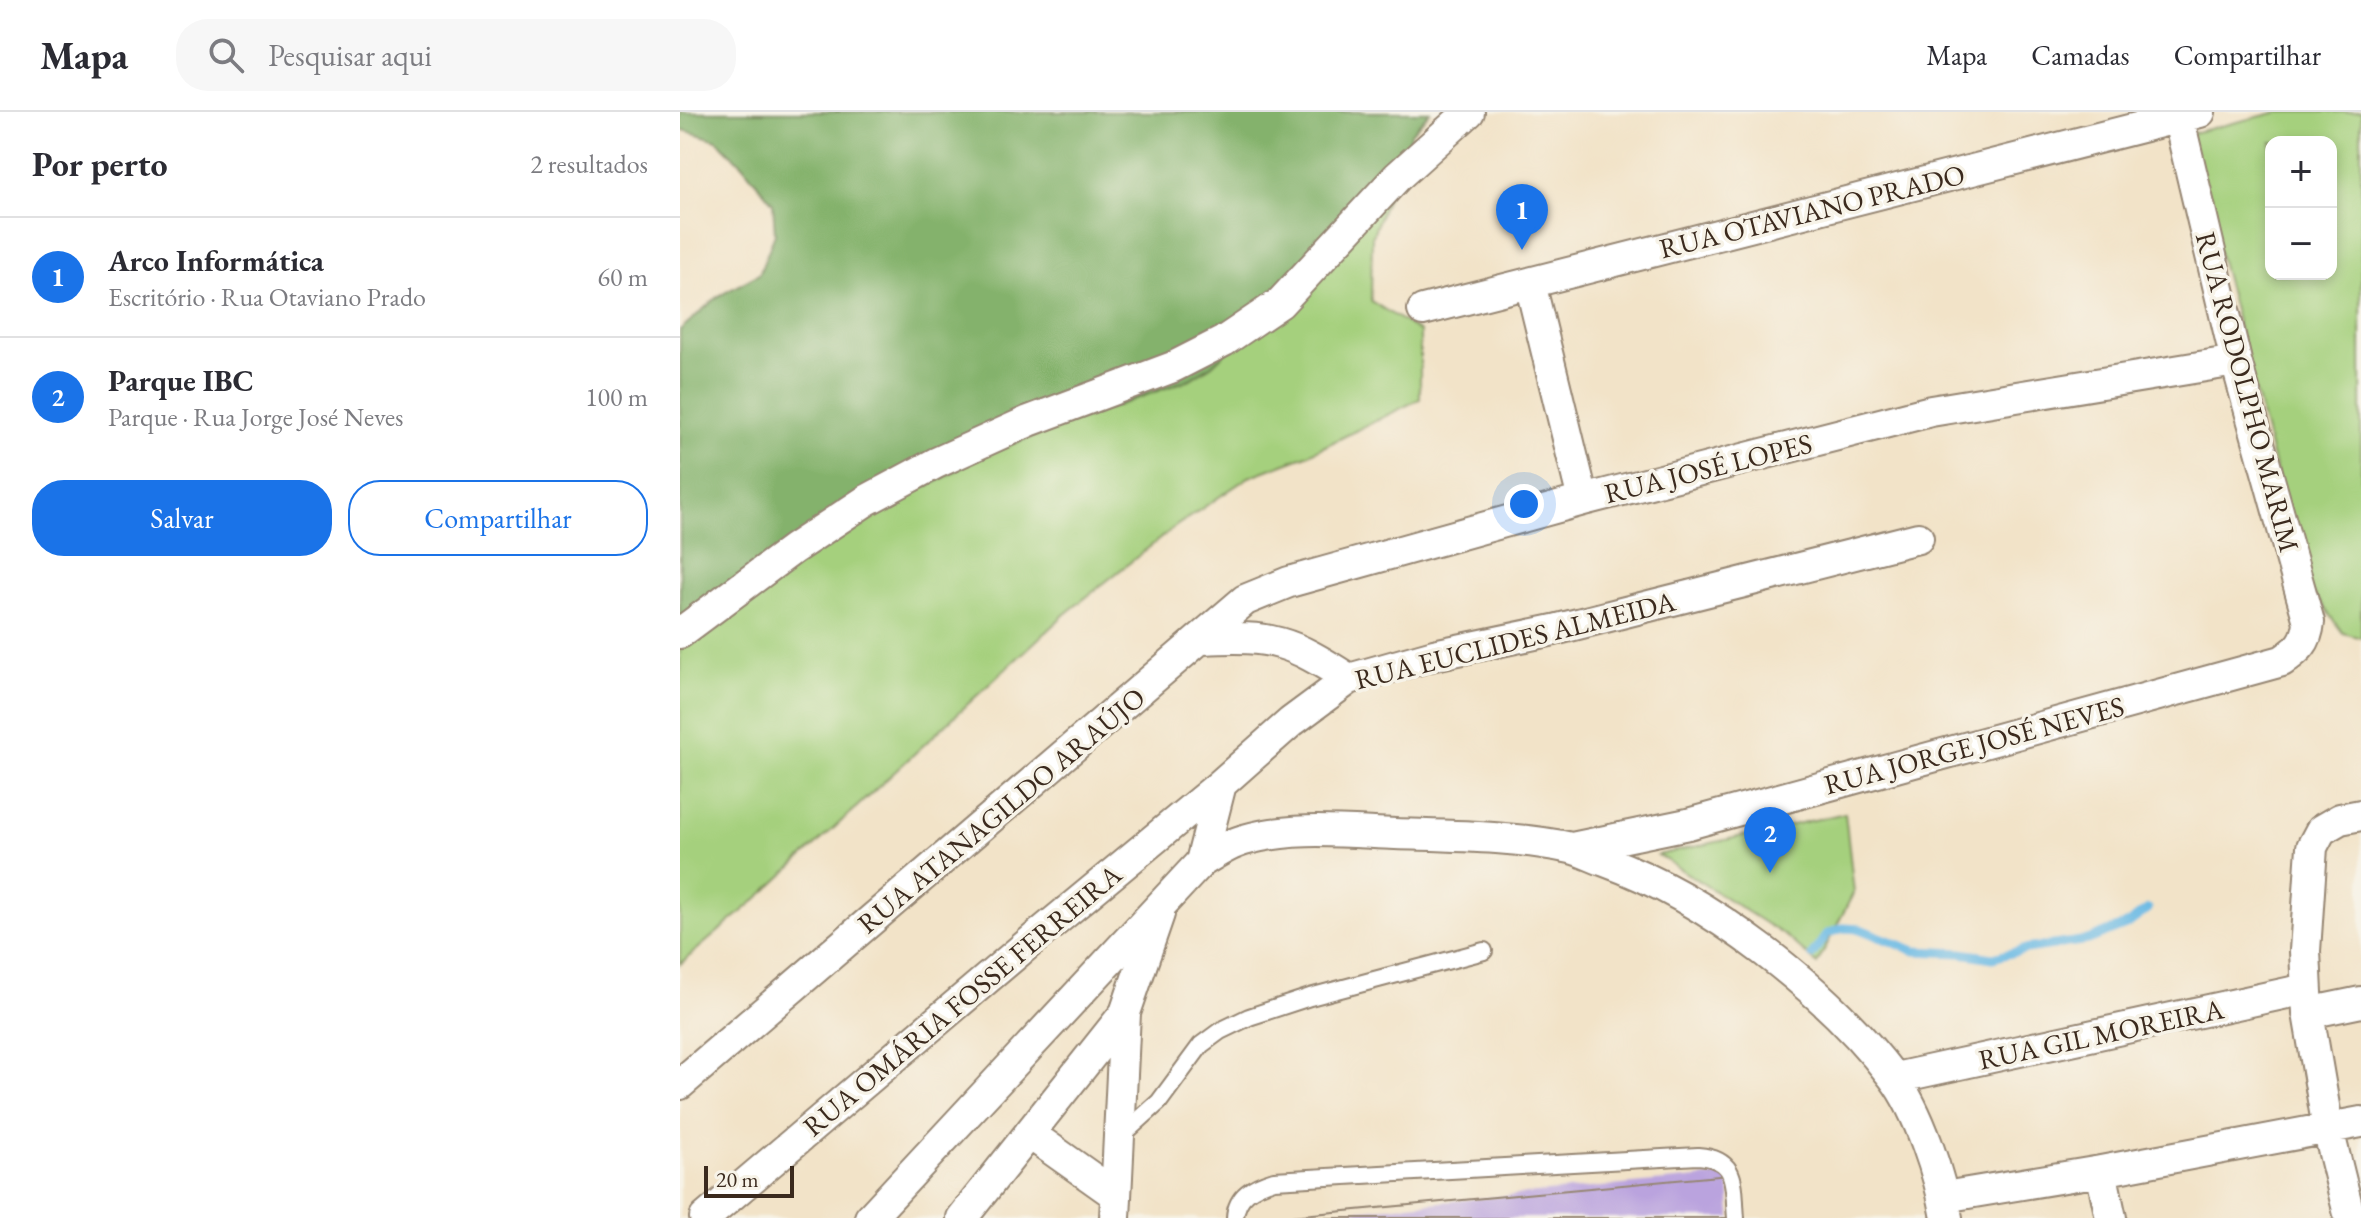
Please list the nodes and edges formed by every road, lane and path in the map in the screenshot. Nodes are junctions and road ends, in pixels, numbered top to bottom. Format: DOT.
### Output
graph roads {
  1 [pos="1469,112"];
  2 [pos="2185,114"];
  3 [pos="1530,283"];
  4 [pos="1423,310"];
  5 [pos="2236,361"];
  6 [pos="1583,500"];
  7 [pos="1918,538"];
  8 [pos="680,633"];
  9 [pos="1203,639"];
  10 [pos="2282,661"];
  11 [pos="1349,679"];
  12 [pos="1221,784"];
  13 [pos="2351,817"];
  14 [pos="1572,848"];
  15 [pos="1201,862"];
  16 [pos="1162,905"];
  17 [pos="1484,951"];
  18 [pos="2307,1001"];
  19 [pos="2361,1002"];
  20 [pos="1125,1013"];
  21 [pos="1895,1078"];
  22 [pos="680,1084"];
  23 [pos="2361,1122"];
  24 [pos="2328,1129"];
  25 [pos="1030,1134"];
  26 [pos="1119,1138"];
  27 [pos="2101,1171"];
  28 [pos="1116,1206"];
  29 [pos="1945,1207"];
  30 [pos="705,1218"];
  31 [pos="870,1218"];
  32 [pos="962,1218"];
  33 [pos="1235,1218"];
  34 [pos="1736,1218"];
  35 [pos="2111,1218"];
  36 [pos="2350,1218"];
  1 -- 8 [label="street"];
  2 -- 3 [label="street, RUA OTAVIANO PRADO"];
  2 -- 5 [label="street, RUA RODOLPHO MARIM"];
  3 -- 4 [label="street, RUA OTAVIANO PRADO"];
  3 -- 6 [label="street"];
  5 -- 6 [label="street, RUA JOSÉ LOPES"];
  5 -- 10 [label="street, RUA RODOLPHO MARIM"];
  6 -- 9 [label="street, RUA JOSÉ LOPES"];
  7 -- 11 [label="street, RUA EUCLIDES ALMEIDA"];
  9 -- 11 [label="street"];
  9 -- 22 [label="street, RUA ATANAGILDO ARAÚJO"];
  10 -- 14 [label="street, RUA JORGE JOSÉ NEVES"];
  11 -- 12 [label="street, RUA EUCLIDES ALMEIDA"];
  12 -- 15 [label="street"];
  12 -- 30 [label="street, RUA OMÁRIA FOSSE FERREIRA"];
  13 -- 18 [label="street"];
  14 -- 15 [label="street"];
  14 -- 21 [label="street"];
  15 -- 16 [label="street"];
  16 -- 20 [label="street"];
  16 -- 31 [label="street"];
  17 -- 26 [label="lane"];
  18 -- 19 [label="street, RUA GIL MOREIRA"];
  18 -- 21 [label="street, RUA GIL MOREIRA"];
  18 -- 24 [label="street"];
  20 -- 25 [label="street"];
  20 -- 26 [label="street"];
  21 -- 29 [label="street"];
  23 -- 24 [label="street"];
  24 -- 27 [label="street"];
  24 -- 36 [label="street"];
  25 -- 28 [label="street"];
  25 -- 32 [label="street"];
  26 -- 28 [label="street"];
  27 -- 29 [label="street"];
  27 -- 35 [label="street"];
  33 -- 34 [label="lane"];
}
